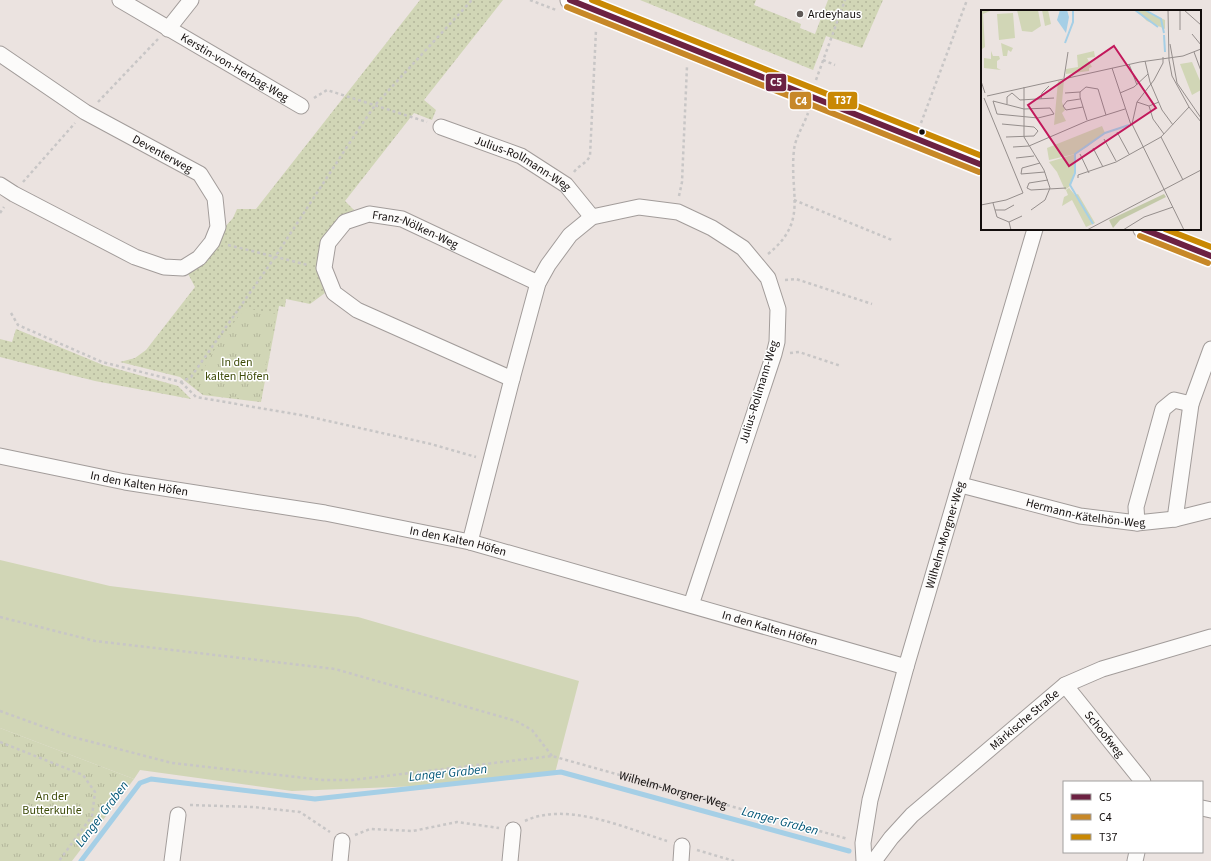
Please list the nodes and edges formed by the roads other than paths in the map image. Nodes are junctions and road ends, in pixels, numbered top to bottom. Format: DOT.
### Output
graph roads {
  1 [pos="120,0"];
  2 [pos="191,0"];
  3 [pos="570,0"];
  4 [pos="168,29"];
  5 [pos="0,54"];
  6 [pos="301,106"];
  7 [pos="441,127"];
  8 [pos="981,165"];
  9 [pos="0,184"];
  10 [pos="592,217"];
  11 [pos="1035,230"];
  12 [pos="1146,230"];
  13 [pos="1211,256"];
  14 [pos="538,283"];
  15 [pos="1211,349"];
  16 [pos="512,379"];
  17 [pos="1191,404"];
  18 [pos="0,456"];
  19 [pos="961,485"];
  20 [pos="1211,510"];
  21 [pos="1175,519"];
  22 [pos="1137,523"];
  23 [pos="470,542"];
  24 [pos="691,605"];
  25 [pos="1211,637"];
  26 [pos="906,667"];
  27 [pos="1065,685"];
  28 [pos="1142,781"];
  29 [pos="178,815"];
  30 [pos="513,830"];
  31 [pos="342,841"];
  32 [pos="682,846"];
  33 [pos="172,861"];
  34 [pos="340,861"];
  35 [pos="510,861"];
  36 [pos="681,861"];
  37 [pos="864,861"];
  38 [pos="874,861"];
  1 -- 4 [label="street, Kerstin-von-Herbag-Weg"];
  2 -- 4 [label="street, Kerstin-von-Herbag-Weg"];
  3 -- 8 [label="street"];
  4 -- 6 [label="street, Kerstin-von-Herbag-Weg"];
  5 -- 9 [label="street, Deventerweg"];
  7 -- 10 [label="street, Julius-Rollmann-Weg"];
  10 -- 14 [label="street, Julius-Rollmann-Weg"];
  10 -- 24 [label="street, Julius-Rollmann-Weg"];
  11 -- 19 [label="street, Wilhelm-Morgner-Weg"];
  12 -- 13 [label="street"];
  14 -- 16 [label="street, Julius-Rollmann-Weg"];
  14 -- 16 [label="street, Franz-Nölken-Weg"];
  15 -- 17 [label="street"];
  16 -- 23 [label="street, Julius-Rollmann-Weg"];
  17 -- 21 [label="street"];
  17 -- 22 [label="street"];
  18 -- 23 [label="street, In den Kalten Höfen"];
  19 -- 22 [label="street, Hermann-Kätelhön-Weg"];
  19 -- 26 [label="street, Wilhelm-Morgner-Weg"];
  20 -- 21 [label="street, Hermann-Kätelhön-Weg"];
  21 -- 22 [label="street, Hermann-Kätelhön-Weg"];
  23 -- 24 [label="street, In den Kalten Höfen"];
  24 -- 26 [label="street, In den Kalten Höfen"];
  25 -- 27 [label="street, Märkische Straße"];
  26 -- 37 [label="street, Wilhelm-Morgner-Weg"];
  27 -- 28 [label="street, Schoofweg"];
  27 -- 38 [label="street, Märkische Straße"];
  29 -- 33 [label="street"];
  30 -- 35 [label="street"];
  31 -- 34 [label="street"];
  32 -- 36 [label="street"];
}
